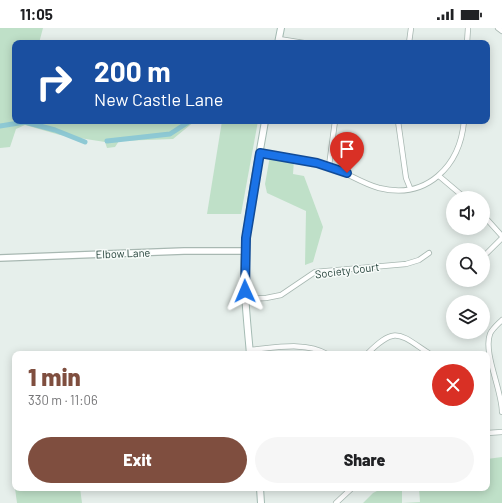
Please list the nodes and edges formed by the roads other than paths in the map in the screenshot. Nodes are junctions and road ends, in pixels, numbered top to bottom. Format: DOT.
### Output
graph roads {
  1 [pos="281,28"];
  2 [pos="411,28"];
  3 [pos="468,28"];
  4 [pos="498,28"];
  5 [pos="502,31"];
  6 [pos="279,40"];
  7 [pos="409,40"];
  8 [pos="467,40"];
  9 [pos="265,124"];
  10 [pos="335,124"];
  11 [pos="398,124"];
  12 [pos="464,124"];
  13 [pos="260,153"];
  14 [pos="329,166"];
  15 [pos="439,176"];
  16 [pos="410,188"];
  17 [pos="457,191"];
  18 [pos="490,223"];
  19 [pos="502,237"];
  20 [pos="490,250"];
  21 [pos="245,251"];
  22 [pos="429,254"];
  23 [pos="0,258"];
  24 [pos="246,299"];
  25 [pos="502,320"];
  26 [pos="249,351"];
  27 [pos="260,351"];
  28 [pos="322,351"];
  29 [pos="370,351"];
  30 [pos="425,351"];
  31 [pos="489,351"];
  32 [pos="490,366"];
  33 [pos="502,412"];
  34 [pos="502,432"];
  35 [pos="490,433"];
  36 [pos="260,491"];
  37 [pos="349,491"];
  38 [pos="262,503"];
  39 [pos="336,503"];
  1 -- 6 [label="main road"];
  2 -- 7 [label="street"];
  3 -- 8 [label="street"];
  4 -- 5 [label="street"];
  9 -- 13 [label="main road"];
  10 -- 14 [label="street"];
  11 -- 16 [label="street"];
  12 -- 15 [label="street"];
  13 -- 14 [label="street"];
  13 -- 21 [label="main road"];
  14 -- 16 [label="street"];
  15 -- 16 [label="street"];
  15 -- 17 [label="street"];
  18 -- 19 [label="street"];
  19 -- 20 [label="street"];
  21 -- 23 [label="street, Elbow Lane"];
  21 -- 24 [label="main road"];
  22 -- 24 [label="street, Society Court"];
  24 -- 26 [label="main road"];
  25 -- 31 [label="street"];
  27 -- 28 [label="street"];
  29 -- 30 [label="street"];
  32 -- 33 [label="street"];
  34 -- 35 [label="street"];
  36 -- 38 [label="main road"];
  37 -- 39 [label="street"];
}
